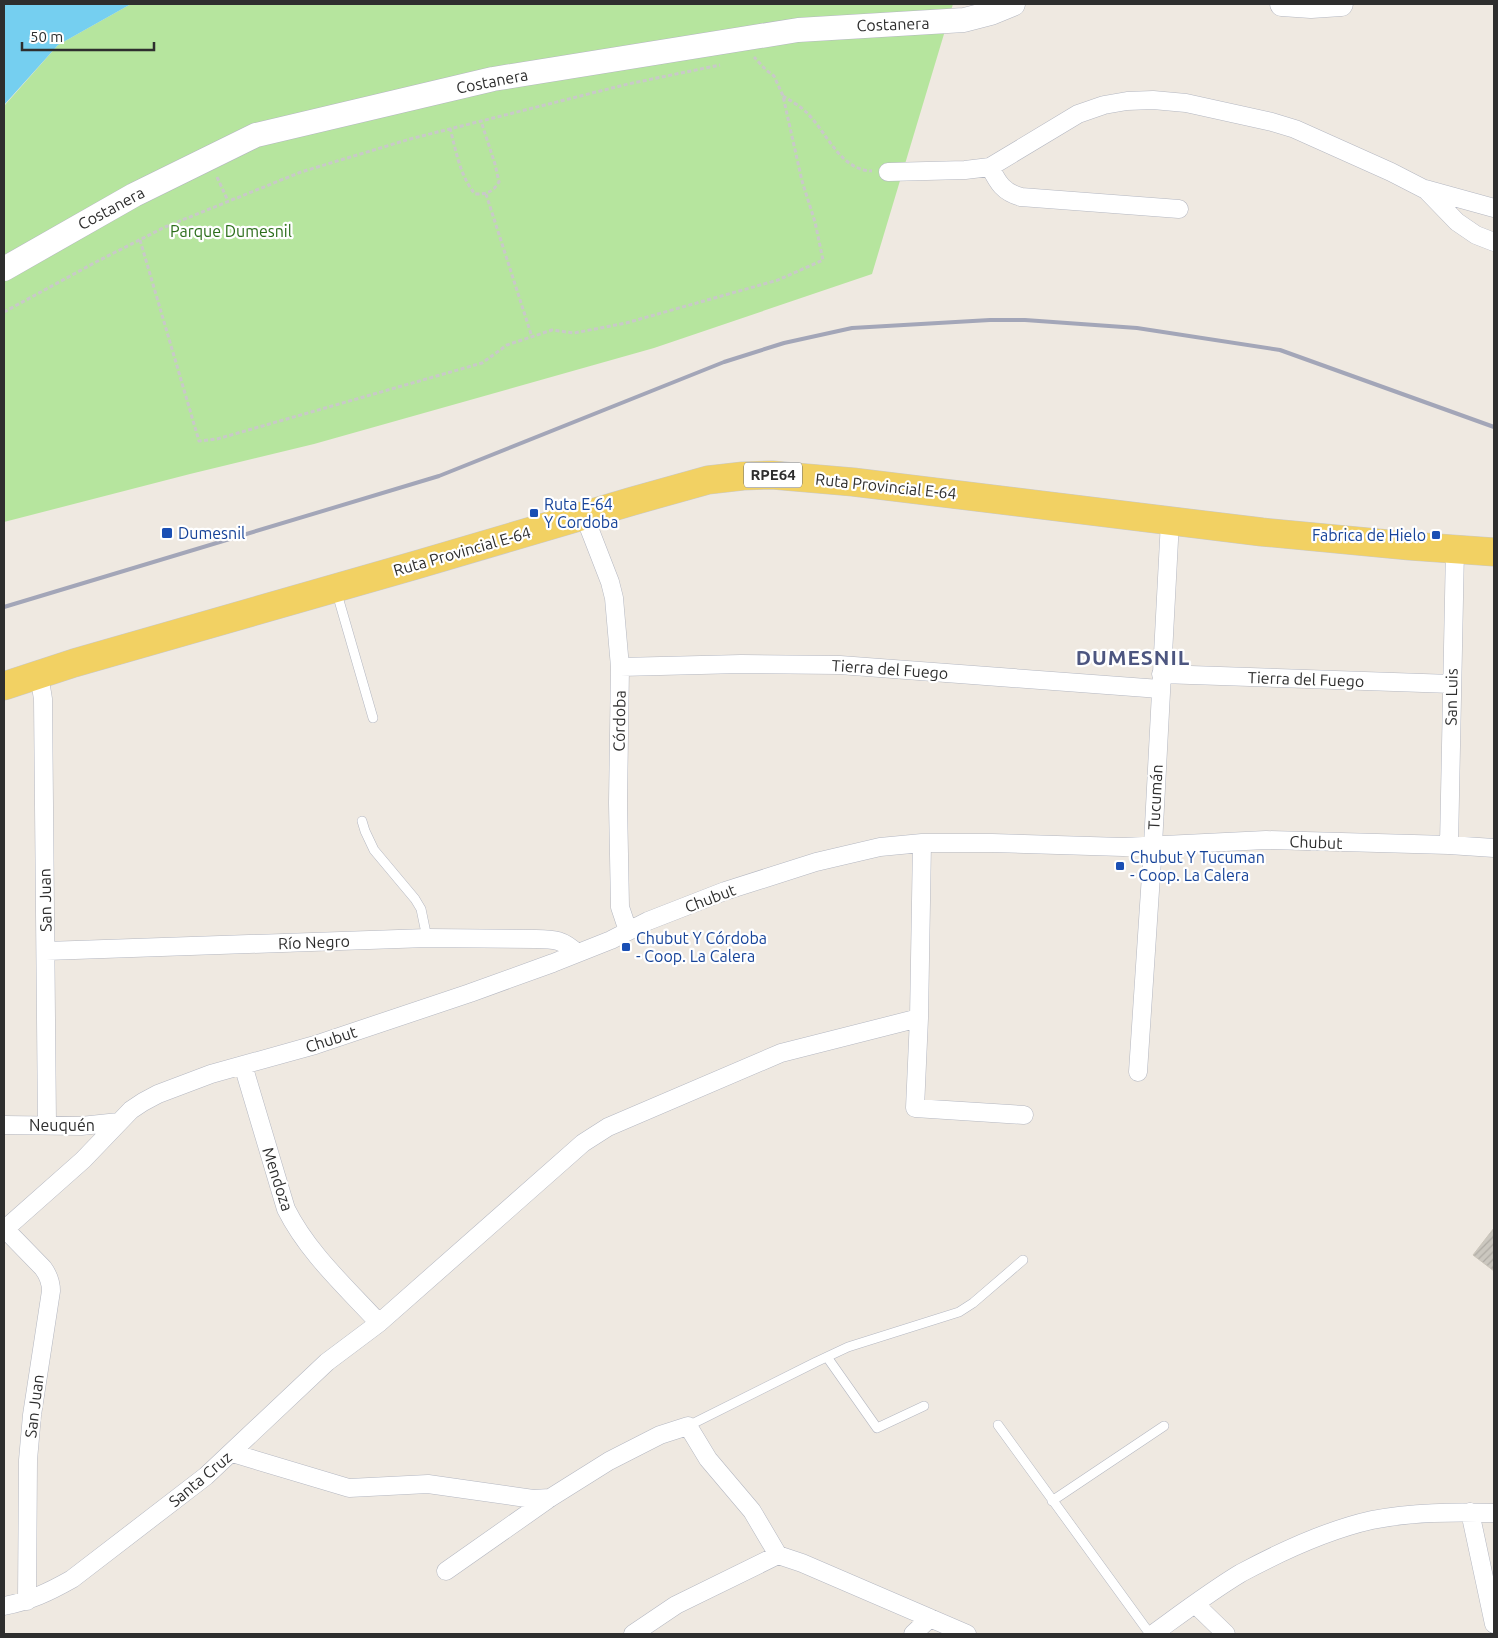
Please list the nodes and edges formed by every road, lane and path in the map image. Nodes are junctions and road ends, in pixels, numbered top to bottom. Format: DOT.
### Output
graph roads {
  1 [pos="1013,4"];
  2 [pos="1282,4"];
  3 [pos="1341,4"];
  4 [pos="747,58"];
  5 [pos="724,64"];
  6 [pos="783,96"];
  7 [pos="481,121"];
  8 [pos="450,128"];
  9 [pos="209,158"];
  10 [pos="990,167"];
  11 [pos="888,172"];
  12 [pos="1420,188"];
  13 [pos="486,194"];
  14 [pos="228,201"];
  15 [pos="1494,208"];
  16 [pos="1179,209"];
  17 [pos="140,240"];
  18 [pos="1494,242"];
  19 [pos="4,269"];
  20 [pos="4,312"];
  21 [pos="532,337"];
  22 [pos="584,515"];
  23 [pos="1170,522"];
  24 [pos="1455,550"];
  25 [pos="1494,552"];
  26 [pos="335,588"];
  27 [pos="620,667"];
  28 [pos="38,674"];
  29 [pos="1160,682"];
  30 [pos="1452,684"];
  31 [pos="4,686"];
  32 [pos="373,718"];
  33 [pos="362,821"];
  34 [pos="922,843"];
  35 [pos="1153,845"];
  36 [pos="1448,845"];
  37 [pos="1494,848"];
  38 [pos="628,931"];
  39 [pos="427,938"];
  40 [pos="46,951"];
  41 [pos="577,953"];
  42 [pos="919,1018"];
  43 [pos="243,1065"];
  44 [pos="1138,1072"];
  45 [pos="1024,1115"];
  46 [pos="119,1122"];
  47 [pos="4,1125"];
  48 [pos="47,1125"];
  49 [pos="4,1230"];
  50 [pos="1022,1260"];
  51 [pos="379,1323"];
  52 [pos="827,1357"];
  53 [pos="924,1406"];
  54 [pos="998,1425"];
  55 [pos="688,1426"];
  56 [pos="1164,1426"];
  57 [pos="232,1453"];
  58 [pos="550,1498"];
  59 [pos="1052,1501"];
  60 [pos="1470,1512"];
  61 [pos="1494,1513"];
  62 [pos="778,1555"];
  63 [pos="446,1571"];
  64 [pos="26,1602"];
  65 [pos="1195,1604"];
  66 [pos="4,1606"];
  67 [pos="930,1618"];
  68 [pos="1494,1624"];
  69 [pos="633,1634"];
  70 [pos="913,1634"];
  71 [pos="967,1634"];
  72 [pos="1152,1634"];
  73 [pos="1226,1634"];
  1 -- 9 [label="street, Costanera"];
  2 -- 3 [label="street"];
  4 -- 6 [label="path"];
  5 -- 7 [label="path"];
  6 -- 11 [label="path"];
  6 -- 21 [label="path"];
  7 -- 8 [label="path"];
  7 -- 13 [label="path"];
  8 -- 13 [label="path"];
  8 -- 14 [label="path"];
  9 -- 14 [label="path"];
  9 -- 19 [label="street, Costanera"];
  10 -- 11 [label="street"];
  10 -- 12 [label="street"];
  10 -- 16 [label="street"];
  12 -- 15 [label="street"];
  12 -- 18 [label="street"];
  13 -- 21 [label="path"];
  14 -- 17 [label="path"];
  17 -- 20 [label="path"];
  17 -- 21 [label="path"];
  22 -- 23 [label="main road, Ruta Provincial E-64 / RPE64"];
  22 -- 26 [label="main road, Ruta Provincial E-64 / RPE64"];
  22 -- 27 [label="street, Córdoba"];
  23 -- 24 [label="main road, Ruta Provincial E-64 / RPE64"];
  23 -- 29 [label="street, Tucumán"];
  24 -- 25 [label="main road, Ruta Provincial E-64 / RPE64"];
  24 -- 30 [label="street, San Luis"];
  26 -- 28 [label="main road, Ruta Provincial E-64 / RPE64"];
  26 -- 32 [label="lane"];
  27 -- 29 [label="street, Tierra del Fuego"];
  27 -- 38 [label="street, Córdoba"];
  28 -- 31 [label="main road, Ruta Provincial E-64 / RPE64"];
  28 -- 40 [label="street, San Juan"];
  29 -- 30 [label="street, Tierra del Fuego"];
  29 -- 35 [label="street, Tucumán"];
  30 -- 36 [label="street, San Luis"];
  33 -- 39 [label="lane"];
  34 -- 35 [label="street, Chubut"];
  34 -- 38 [label="street, Chubut"];
  34 -- 42 [label="street"];
  35 -- 36 [label="street, Chubut"];
  35 -- 44 [label="street, Tucumán"];
  36 -- 37 [label="street, Chubut"];
  38 -- 41 [label="street, Chubut"];
  39 -- 40 [label="street, Río Negro"];
  39 -- 41 [label="street, Río Negro"];
  40 -- 48 [label="street, San Juan"];
  41 -- 43 [label="street, Chubut"];
  42 -- 45 [label="street"];
  42 -- 51 [label="street, Santa Cruz"];
  43 -- 46 [label="street, Chubut"];
  43 -- 51 [label="street, Mendoza"];
  46 -- 48 [label="street, Neuquén"];
  46 -- 49 [label="street, Chubut"];
  47 -- 48 [label="street, Neuquén"];
  49 -- 64 [label="street, San Juan"];
  50 -- 52 [label="lane"];
  51 -- 57 [label="street, Santa Cruz"];
  52 -- 53 [label="lane"];
  52 -- 55 [label="lane"];
  54 -- 59 [label="lane"];
  55 -- 58 [label="street"];
  55 -- 62 [label="street"];
  56 -- 59 [label="lane"];
  57 -- 58 [label="street"];
  57 -- 64 [label="street, Santa Cruz"];
  58 -- 63 [label="street"];
  59 -- 72 [label="lane"];
  60 -- 61 [label="street"];
  60 -- 65 [label="street"];
  60 -- 68 [label="street"];
  62 -- 67 [label="street"];
  62 -- 69 [label="street"];
  64 -- 66 [label="street, Santa Cruz"];
  65 -- 72 [label="street"];
  65 -- 73 [label="street"];
  67 -- 70 [label="street"];
  67 -- 71 [label="street"];
}
